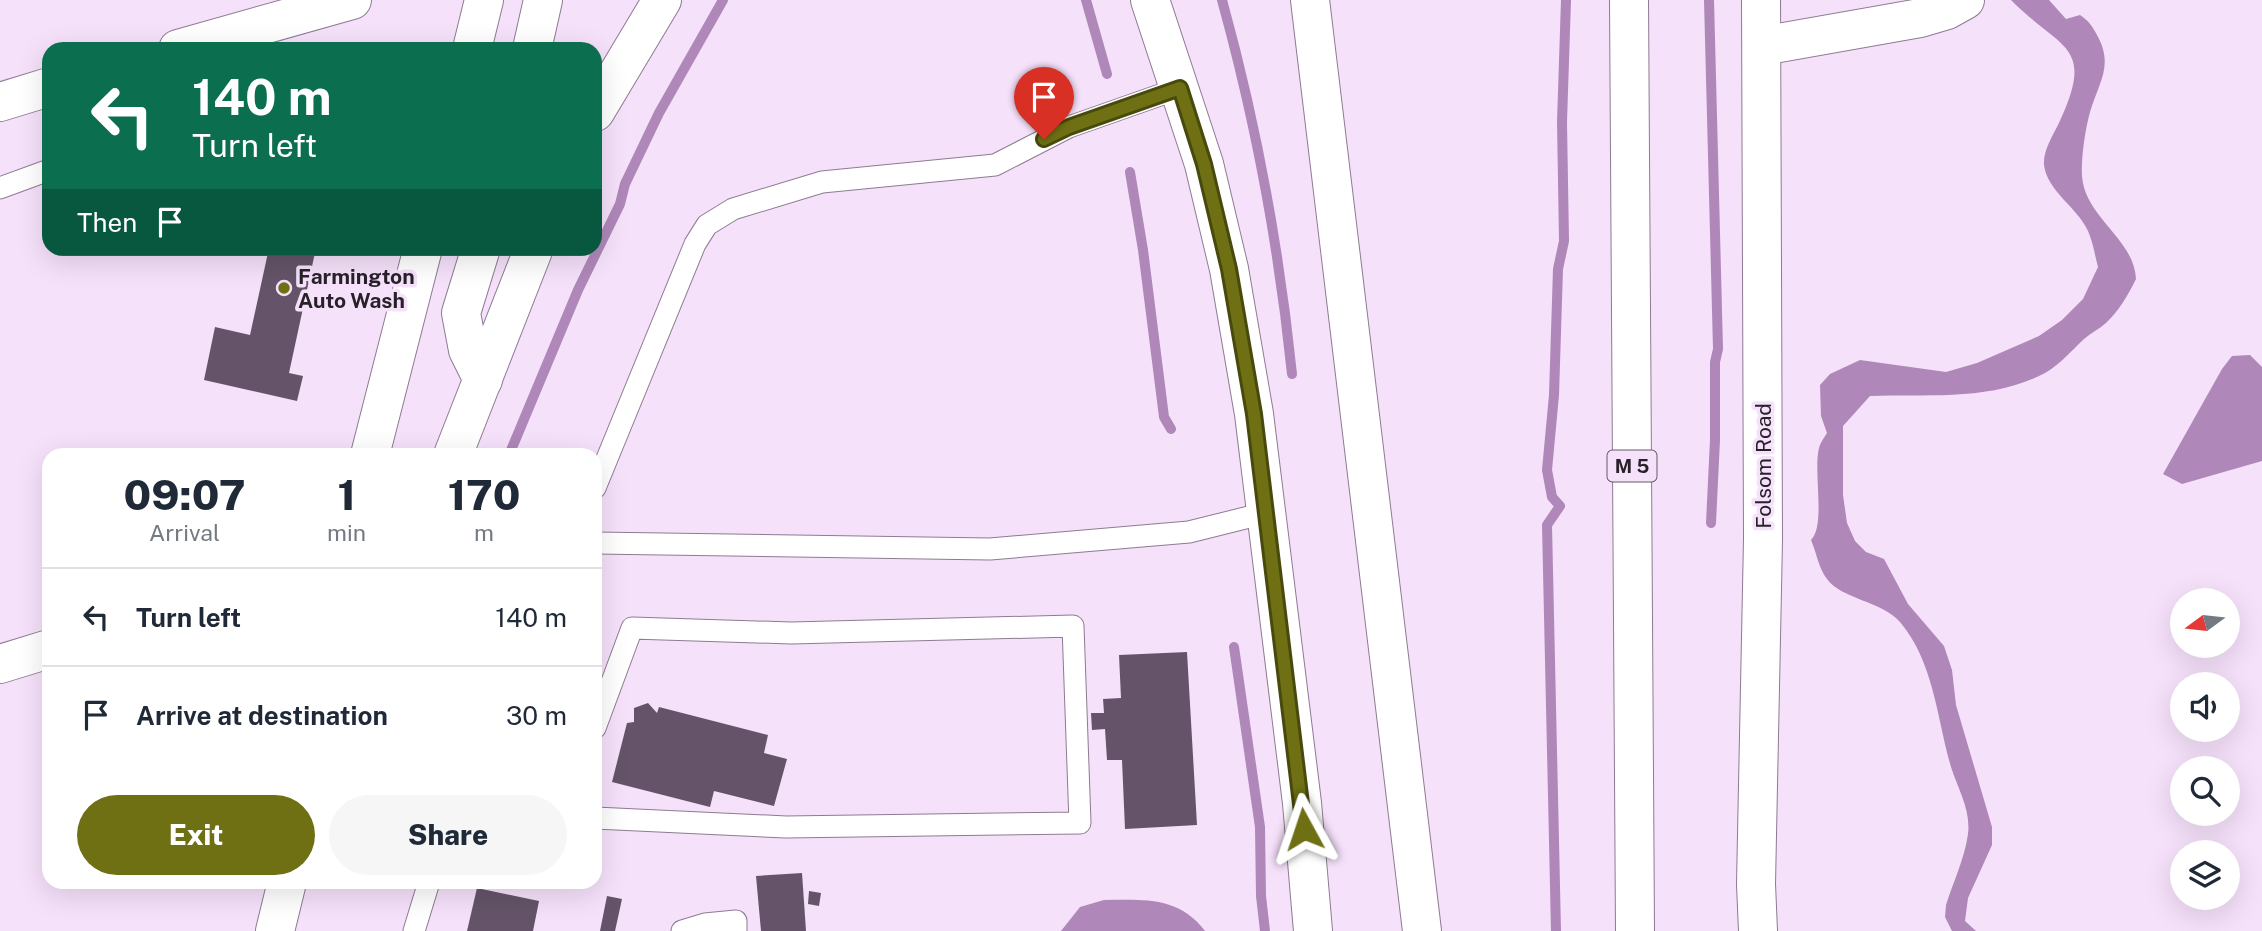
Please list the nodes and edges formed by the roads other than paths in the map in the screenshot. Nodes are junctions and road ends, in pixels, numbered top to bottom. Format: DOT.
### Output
graph roads {
  1 [pos="352,0"];
  2 [pos="484,0"];
  3 [pos="543,0"];
  4 [pos="662,0"];
  5 [pos="1150,0"];
  6 [pos="1310,0"];
  7 [pos="1629,0"];
  8 [pos="1761,0"];
  9 [pos="1965,0"];
  10 [pos="299,7"];
  11 [pos="198,42"];
  12 [pos="474,42"];
  13 [pos="534,42"];
  14 [pos="1762,46"];
  15 [pos="1180,88"];
  16 [pos="42,89"];
  17 [pos="602,100"];
  18 [pos="0,102"];
  19 [pos="42,173"];
  20 [pos="0,188"];
  21 [pos="421,256"];
  22 [pos="479,256"];
  23 [pos="531,256"];
  24 [pos="483,380"];
  25 [pos="372,448"];
  26 [pos="456,448"];
  27 [pos="602,471"];
  28 [pos="1265,513"];
  29 [pos="602,543"];
  30 [pos="42,651"];
  31 [pos="0,664"];
  32 [pos="602,709"];
  33 [pos="602,818"];
  34 [pos="285,889"];
  35 [pos="427,889"];
  36 [pos="275,931"];
  37 [pos="414,931"];
  38 [pos="682,931"];
  39 [pos="736,931"];
  40 [pos="1313,931"];
  41 [pos="1422,931"];
  42 [pos="1635,931"];
  43 [pos="1758,931"];
  1 -- 10 [label="main road"];
  2 -- 12 [label="main road"];
  3 -- 13 [label="main road"];
  4 -- 17 [label="main road"];
  5 -- 15 [label="main road"];
  6 -- 41 [label="main road"];
  7 -- 42 [label="main road, M 5"];
  8 -- 14 [label="main road, Folsom Road"];
  9 -- 14 [label="main road"];
  10 -- 11 [label="main road"];
  14 -- 43 [label="main road, Folsom Road"];
  15 -- 27 [label="lane"];
  15 -- 28 [label="main road"];
  16 -- 18 [label="main road"];
  19 -- 20 [label="lane"];
  21 -- 25 [label="main road"];
  22 -- 24 [label="main road"];
  23 -- 24 [label="main road"];
  24 -- 26 [label="main road"];
  28 -- 29 [label="lane"];
  28 -- 40 [label="main road"];
  30 -- 31 [label="main road"];
  32 -- 33 [label="lane"];
  34 -- 36 [label="main road"];
  35 -- 37 [label="lane"];
  38 -- 39 [label="lane"];
}
